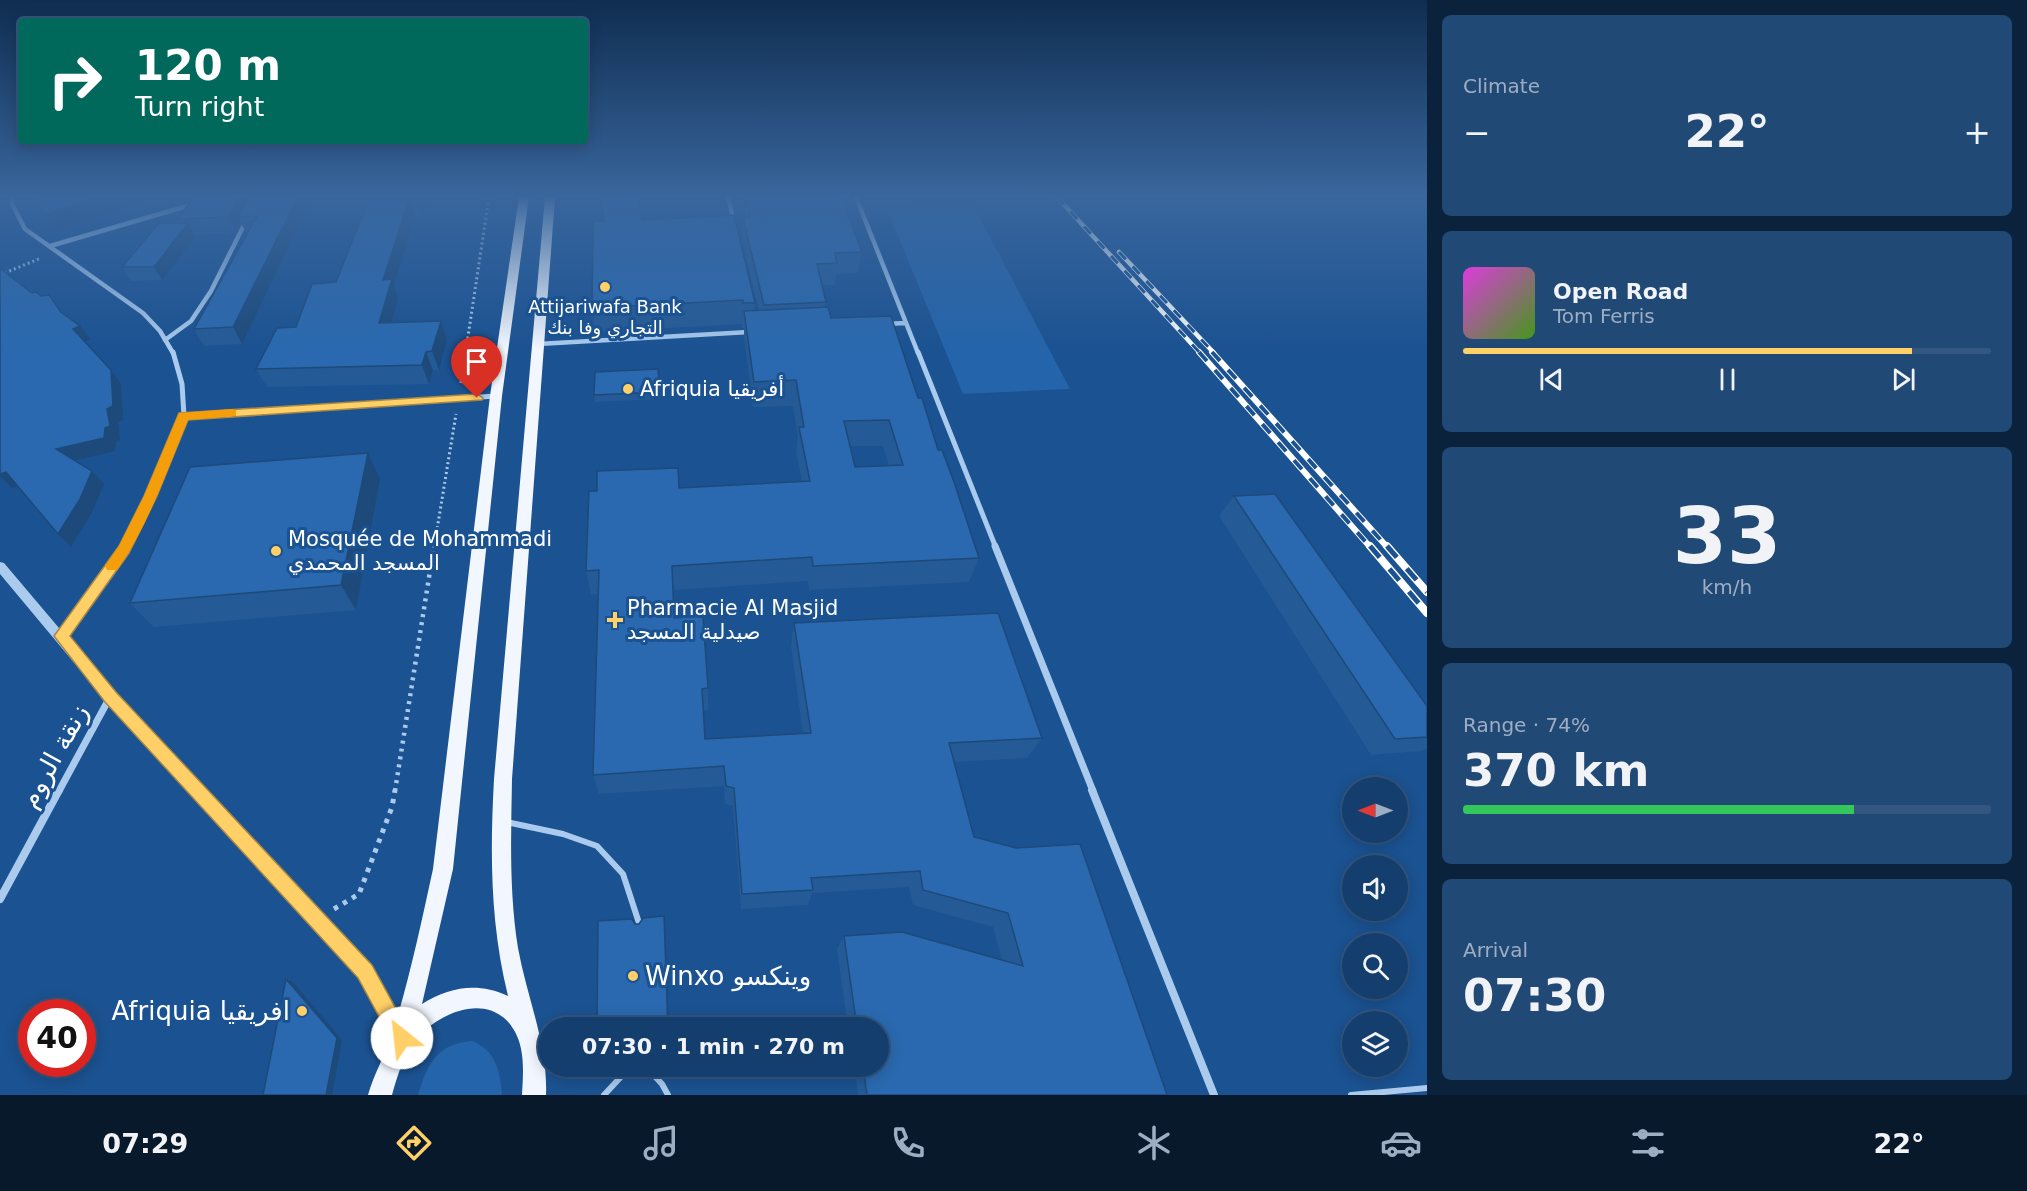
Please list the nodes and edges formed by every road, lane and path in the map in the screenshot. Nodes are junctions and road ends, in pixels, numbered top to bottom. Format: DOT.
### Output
graph roads {
  1 [pos="53,248"];
  2 [pos="233,248"];
  3 [pos="481,248"];
  4 [pos="517,248"];
  5 [pos="545,248"];
  6 [pos="876,248"];
  7 [pos="58,251"];
  8 [pos="0,275"];
  9 [pos="906,323"];
  10 [pos="883,324"];
  11 [pos="759,331"];
  12 [pos="165,340"];
  13 [pos="537,344"];
  14 [pos="496,396"];
  15 [pos="459,399"];
  16 [pos="184,416"];
  17 [pos="0,566"];
  18 [pos="61,636"];
  19 [pos="110,697"];
  20 [pos="502,821"];
  21 [pos="0,899"];
  22 [pos="316,920"];
  23 [pos="639,923"];
  24 [pos="527,1030"];
  25 [pos="402,1038"];
  26 [pos="621,1077"];
  27 [pos="655,1077"];
  28 [pos="1427,1088"];
  29 [pos="380,1095"];
  30 [pos="534,1095"];
  31 [pos="604,1095"];
  32 [pos="668,1095"];
  33 [pos="1214,1095"];
  34 [pos="1351,1095"];
  1 -- 7 [label="street"];
  2 -- 12 [label="street"];
  3 -- 15 [label="path"];
  4 -- 14 [label="main road"];
  5 -- 13 [label="main road"];
  6 -- 9 [label="street"];
  7 -- 8 [label="path"];
  7 -- 12 [label="street"];
  9 -- 10 [label="street"];
  9 -- 33 [label="street"];
  11 -- 13 [label="street"];
  12 -- 16 [label="street"];
  13 -- 20 [label="main road"];
  14 -- 15 [label="street"];
  14 -- 25 [label="main road"];
  15 -- 16 [label="street"];
  15 -- 22 [label="path"];
  16 -- 18 [label="street"];
  17 -- 18 [label="street"];
  18 -- 19 [label="street"];
  19 -- 21 [label="street, زنقة الروم"];
  19 -- 22 [label="street"];
  20 -- 23 [label="lane"];
  20 -- 24 [label="main road"];
  22 -- 25 [label="street"];
  24 -- 25 [label="main road"];
  24 -- 30 [label="main road"];
  25 -- 29 [label="main road"];
  26 -- 31 [label="lane"];
  27 -- 32 [label="lane"];
  28 -- 34 [label="lane"];
}
